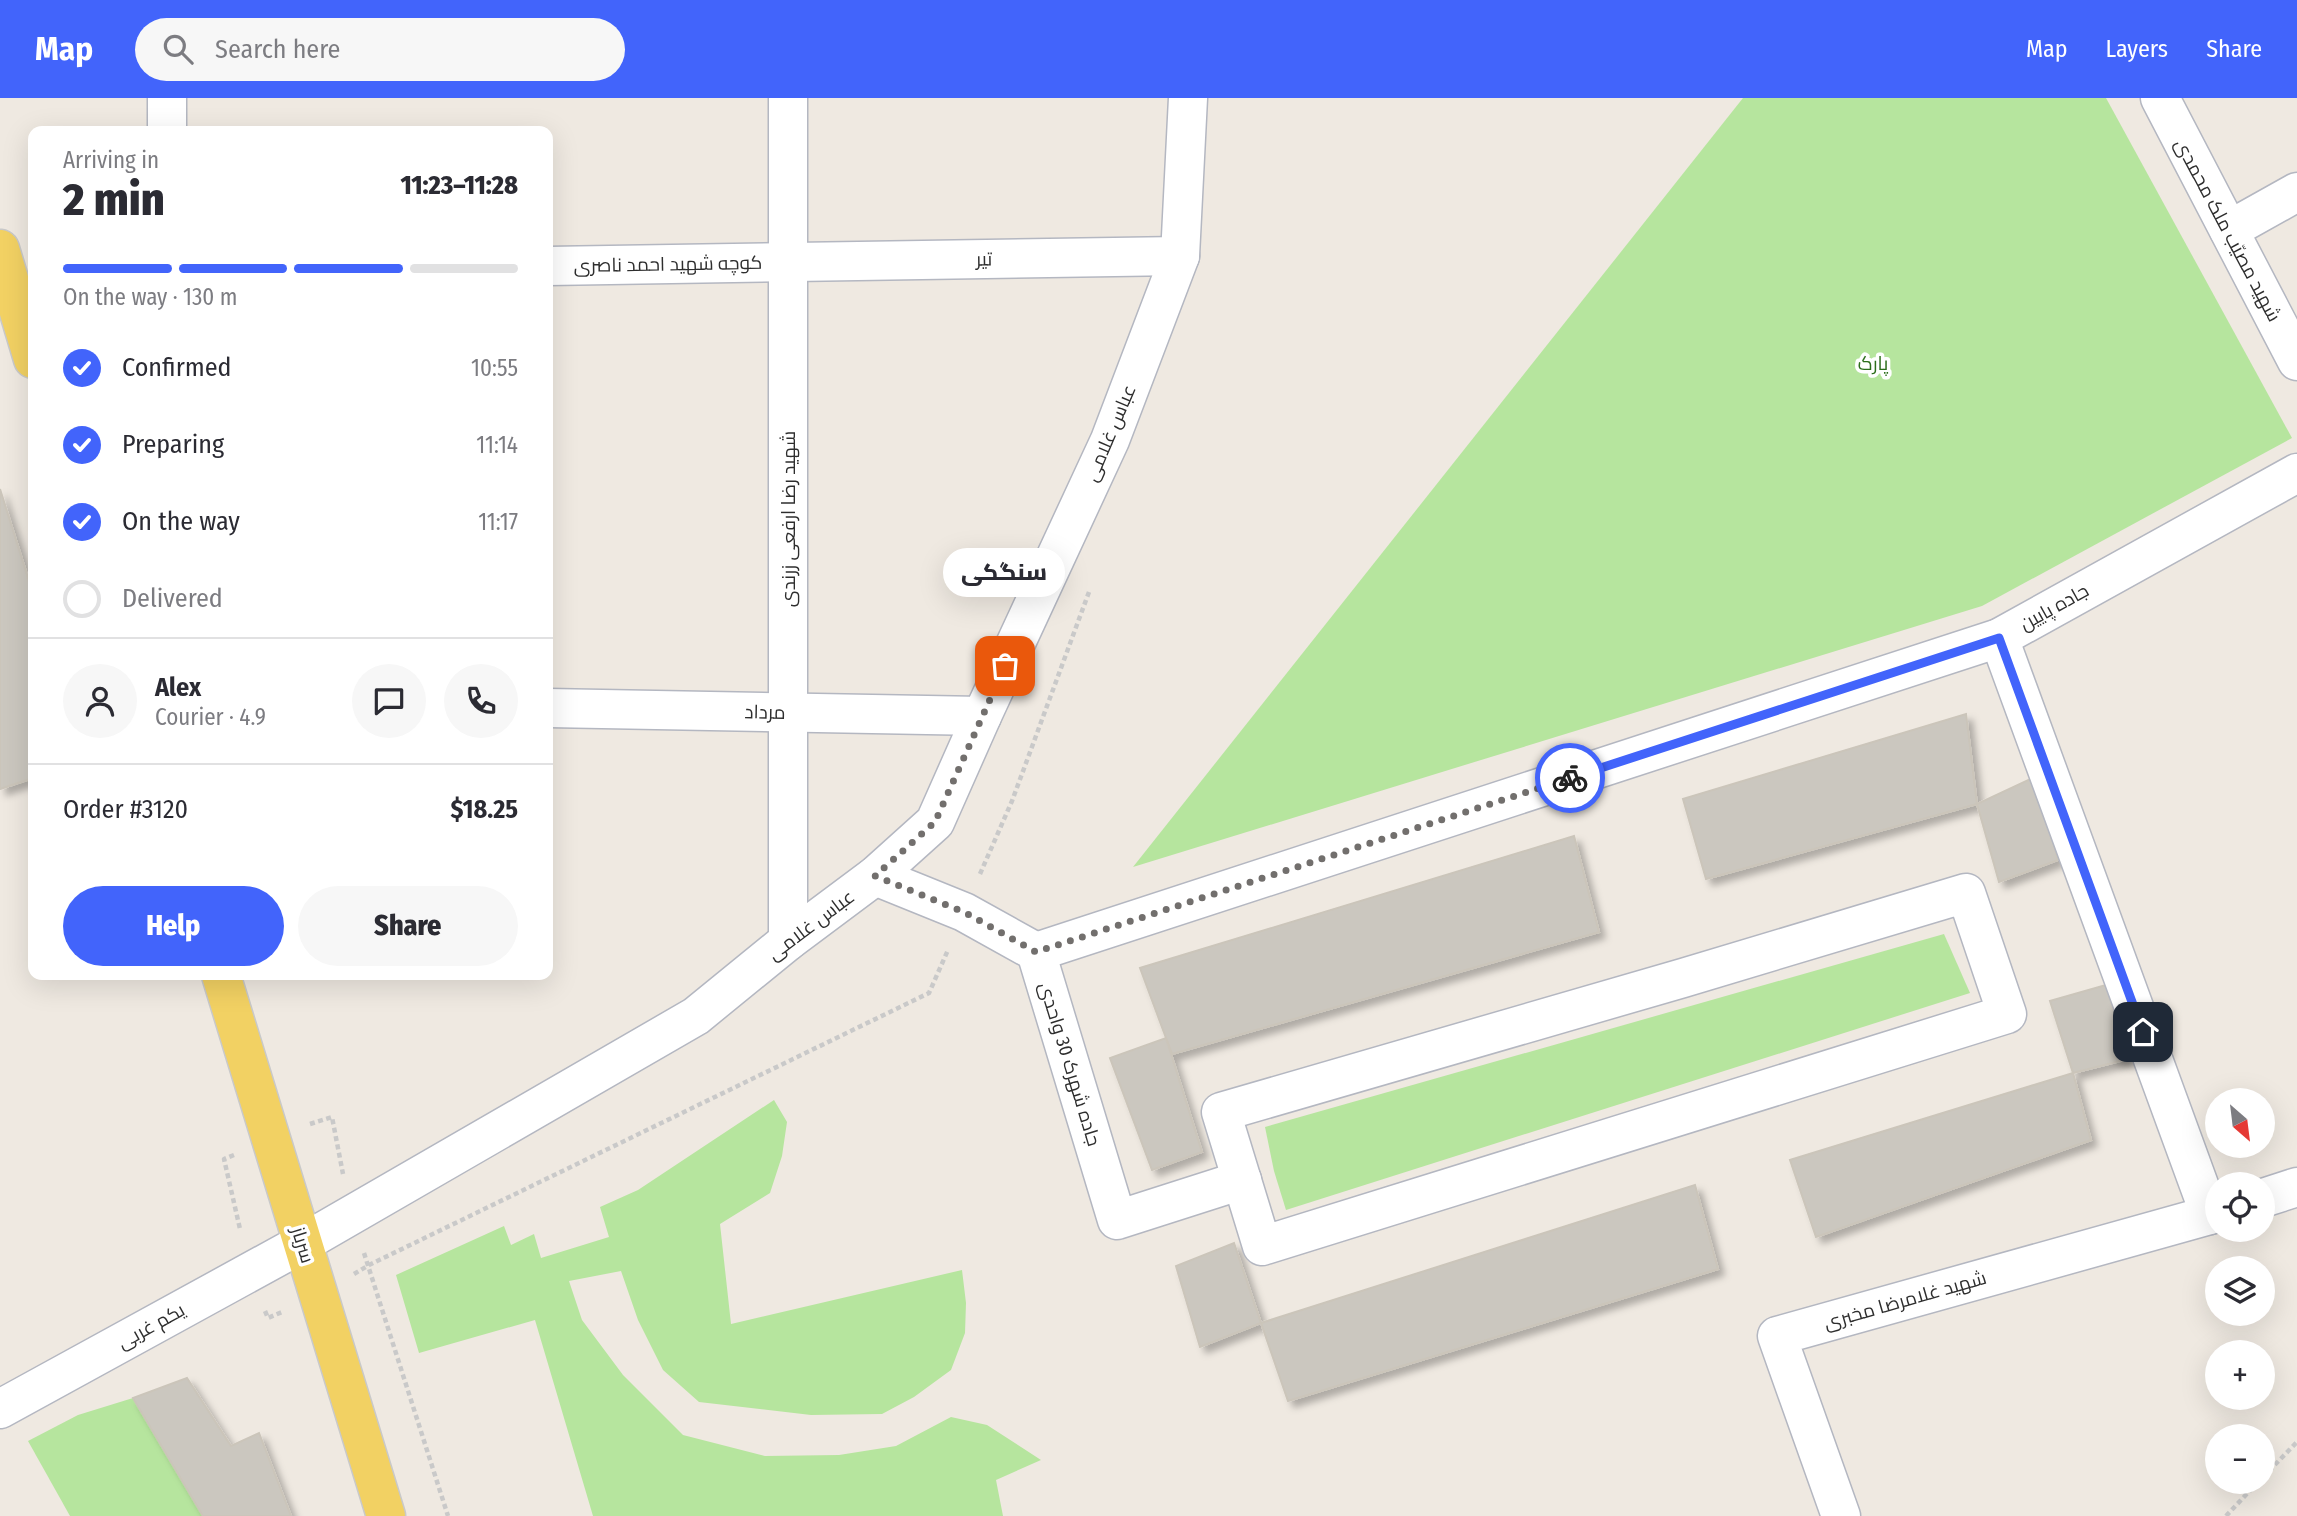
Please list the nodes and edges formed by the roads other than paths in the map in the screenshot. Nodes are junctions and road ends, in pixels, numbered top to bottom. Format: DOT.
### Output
graph roads {
  1 [pos="167,98"];
  2 [pos="788,98"];
  3 [pos="1188,98"];
  4 [pos="2160,98"];
  5 [pos="167,126"];
  6 [pos="2297,192"];
  7 [pos="2229,230"];
  8 [pos="1180,256"];
  9 [pos="788,262"];
  10 [pos="14,266"];
  11 [pos="553,266"];
  12 [pos="28,335"];
  13 [pos="2297,361"];
  14 [pos="2297,472"];
  15 [pos="1999,638"];
  16 [pos="553,708"];
  17 [pos="789,712"];
  18 [pos="982,716"];
  19 [pos="875,876"];
  20 [pos="788,941"];
  21 [pos="1036,952"];
  22 [pos="223,980"];
  23 [pos="1242,1180"];
  24 [pos="2297,1187"];
  25 [pos="2205,1190"];
  26 [pos="2275,1194"];
  27 [pos="2205,1217"];
  28 [pos="303,1243"];
  29 [pos="0,1409"];
  30 [pos="386,1516"];
  31 [pos="1842,1516"];
  1 -- 5 [label="street"];
  2 -- 9 [label="street, شهید رضا ارفعی زرندی"];
  3 -- 8 [label="street, عباس غلامی"];
  4 -- 7 [label="street, شهید مصیّب ملک محمدی"];
  6 -- 7 [label="street"];
  7 -- 13 [label="street, شهید مصیّب ملک محمدی"];
  8 -- 9 [label="street, تیر"];
  8 -- 18 [label="street, عباس غلامی"];
  9 -- 11 [label="street, کوچه شهید احمد ناصری"];
  9 -- 17 [label="street, شهید رضا ارفعی زرندی"];
  10 -- 12 [label="main road"];
  14 -- 15 [label="street, جاده پایین"];
  15 -- 21 [label="street, جاده پایین"];
  15 -- 25 [label="street"];
  16 -- 17 [label="street, مرداد"];
  17 -- 18 [label="street, مرداد"];
  17 -- 20 [label="street, شهید رضا ارفعی زرندی"];
  18 -- 19 [label="street, عباس غلامی"];
  19 -- 20 [label="street, عباس غلامی"];
  19 -- 21 [label="street"];
  20 -- 28 [label="street, عباس غلامی"];
  21 -- 23 [label="street, جاده شهرک 30 واحدی"];
  22 -- 28 [label="main road, سرباز"];
  23 -- 23 [label="street"];
  24 -- 26 [label="street"];
  27 -- 31 [label="street, شهید غلامرضا مخبری"];
  28 -- 29 [label="street, یکم غربی"];
  28 -- 30 [label="main road, سرباز"];
}
